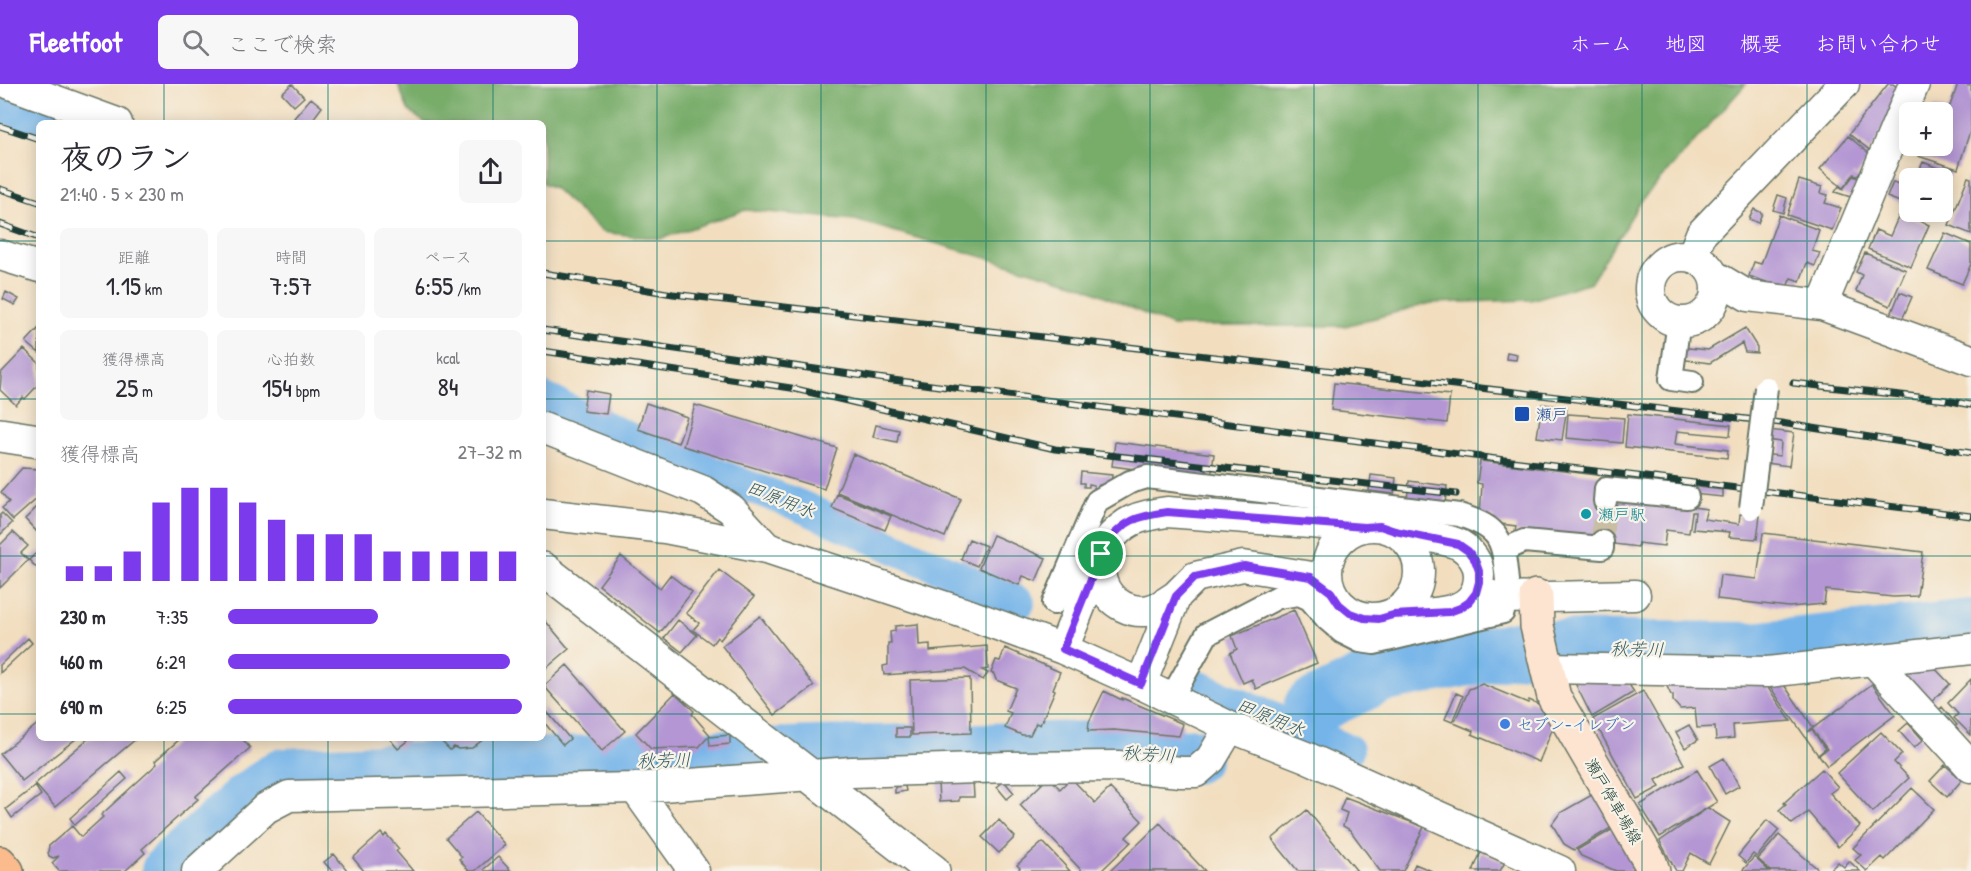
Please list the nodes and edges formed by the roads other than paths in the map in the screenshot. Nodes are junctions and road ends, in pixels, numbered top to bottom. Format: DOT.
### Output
graph roads {
  1 [pos="10,84"];
  2 [pos="1844,84"];
  3 [pos="1914,84"];
  4 [pos="109,120"];
  5 [pos="0,255"];
  6 [pos="36,266"];
  7 [pos="1702,266"];
  8 [pos="1748,296"];
  9 [pos="1822,305"];
  10 [pos="1708,310"];
  11 [pos="1679,321"];
  12 [pos="1971,360"];
  13 [pos="1692,382"];
  14 [pos="1766,388"];
  15 [pos="546,429"];
  16 [pos="0,435"];
  17 [pos="36,441"];
  18 [pos="1687,497"];
  19 [pos="1605,501"];
  20 [pos="1751,508"];
  21 [pos="546,514"];
  22 [pos="1364,527"];
  23 [pos="1395,531"];
  24 [pos="1602,542"];
  25 [pos="767,548"];
  26 [pos="1504,550"];
  27 [pos="1101,554"];
  28 [pos="546,571"];
  29 [pos="1508,581"];
  30 [pos="1331,592"];
  31 [pos="1476,593"];
  32 [pos="1635,595"];
  33 [pos="1176,596"];
  34 [pos="1054,603"];
  35 [pos="1537,611"];
  36 [pos="1503,612"];
  37 [pos="1393,615"];
  38 [pos="1063,649"];
  39 [pos="1971,649"];
  40 [pos="1873,660"];
  41 [pos="1546,668"];
  42 [pos="1141,684"];
  43 [pos="1178,687"];
  44 [pos="1230,727"];
  45 [pos="1971,767"];
  46 [pos="808,774"];
  47 [pos="635,788"];
  48 [pos="0,863"];
  49 [pos="7,871"];
  50 [pos="197,871"];
  51 [pos="694,871"];
  52 [pos="933,871"];
  53 [pos="1560,871"];
  54 [pos="1653,871"];
  1 -- 4 [label="street"];
  2 -- 7 [label="street"];
  3 -- 9 [label="street"];
  5 -- 6 [label="street"];
  7 -- 8 [label="street"];
  7 -- 10 [label="street"];
  7 -- 11 [label="street"];
  8 -- 9 [label="street"];
  8 -- 10 [label="street"];
  9 -- 12 [label="street"];
  10 -- 11 [label="street"];
  11 -- 13 [label="street"];
  14 -- 20 [label="street, bridge"];
  15 -- 25 [label="street"];
  16 -- 17 [label="street"];
  18 -- 19 [label="street"];
  21 -- 25 [label="street"];
  22 -- 23 [label="street"];
  22 -- 27 [label="street"];
  22 -- 30 [label="street"];
  23 -- 31 [label="street"];
  23 -- 37 [label="street"];
  24 -- 26 [label="street"];
  25 -- 38 [label="street"];
  26 -- 29 [label="street"];
  26 -- 34 [label="street"];
  27 -- 33 [label="street"];
  27 -- 38 [label="street"];
  28 -- 46 [label="street"];
  30 -- 33 [label="street"];
  30 -- 37 [label="street"];
  31 -- 35 [label="street"];
  31 -- 37 [label="street"];
  32 -- 35 [label="street"];
  33 -- 42 [label="street"];
  35 -- 41 [label="main road, 瀬戸停車場線"];
  36 -- 43 [label="street"];
  38 -- 42 [label="street"];
  39 -- 40 [label="street"];
  40 -- 41 [label="street"];
  40 -- 45 [label="street"];
  41 -- 54 [label="main road, 瀬戸停車場線"];
  42 -- 44 [label="street"];
  44 -- 46 [label="street"];
  44 -- 53 [label="street"];
  46 -- 47 [label="street"];
  46 -- 52 [label="street"];
  47 -- 50 [label="street"];
  47 -- 51 [label="street"];
  48 -- 49 [label="main road"];
}
